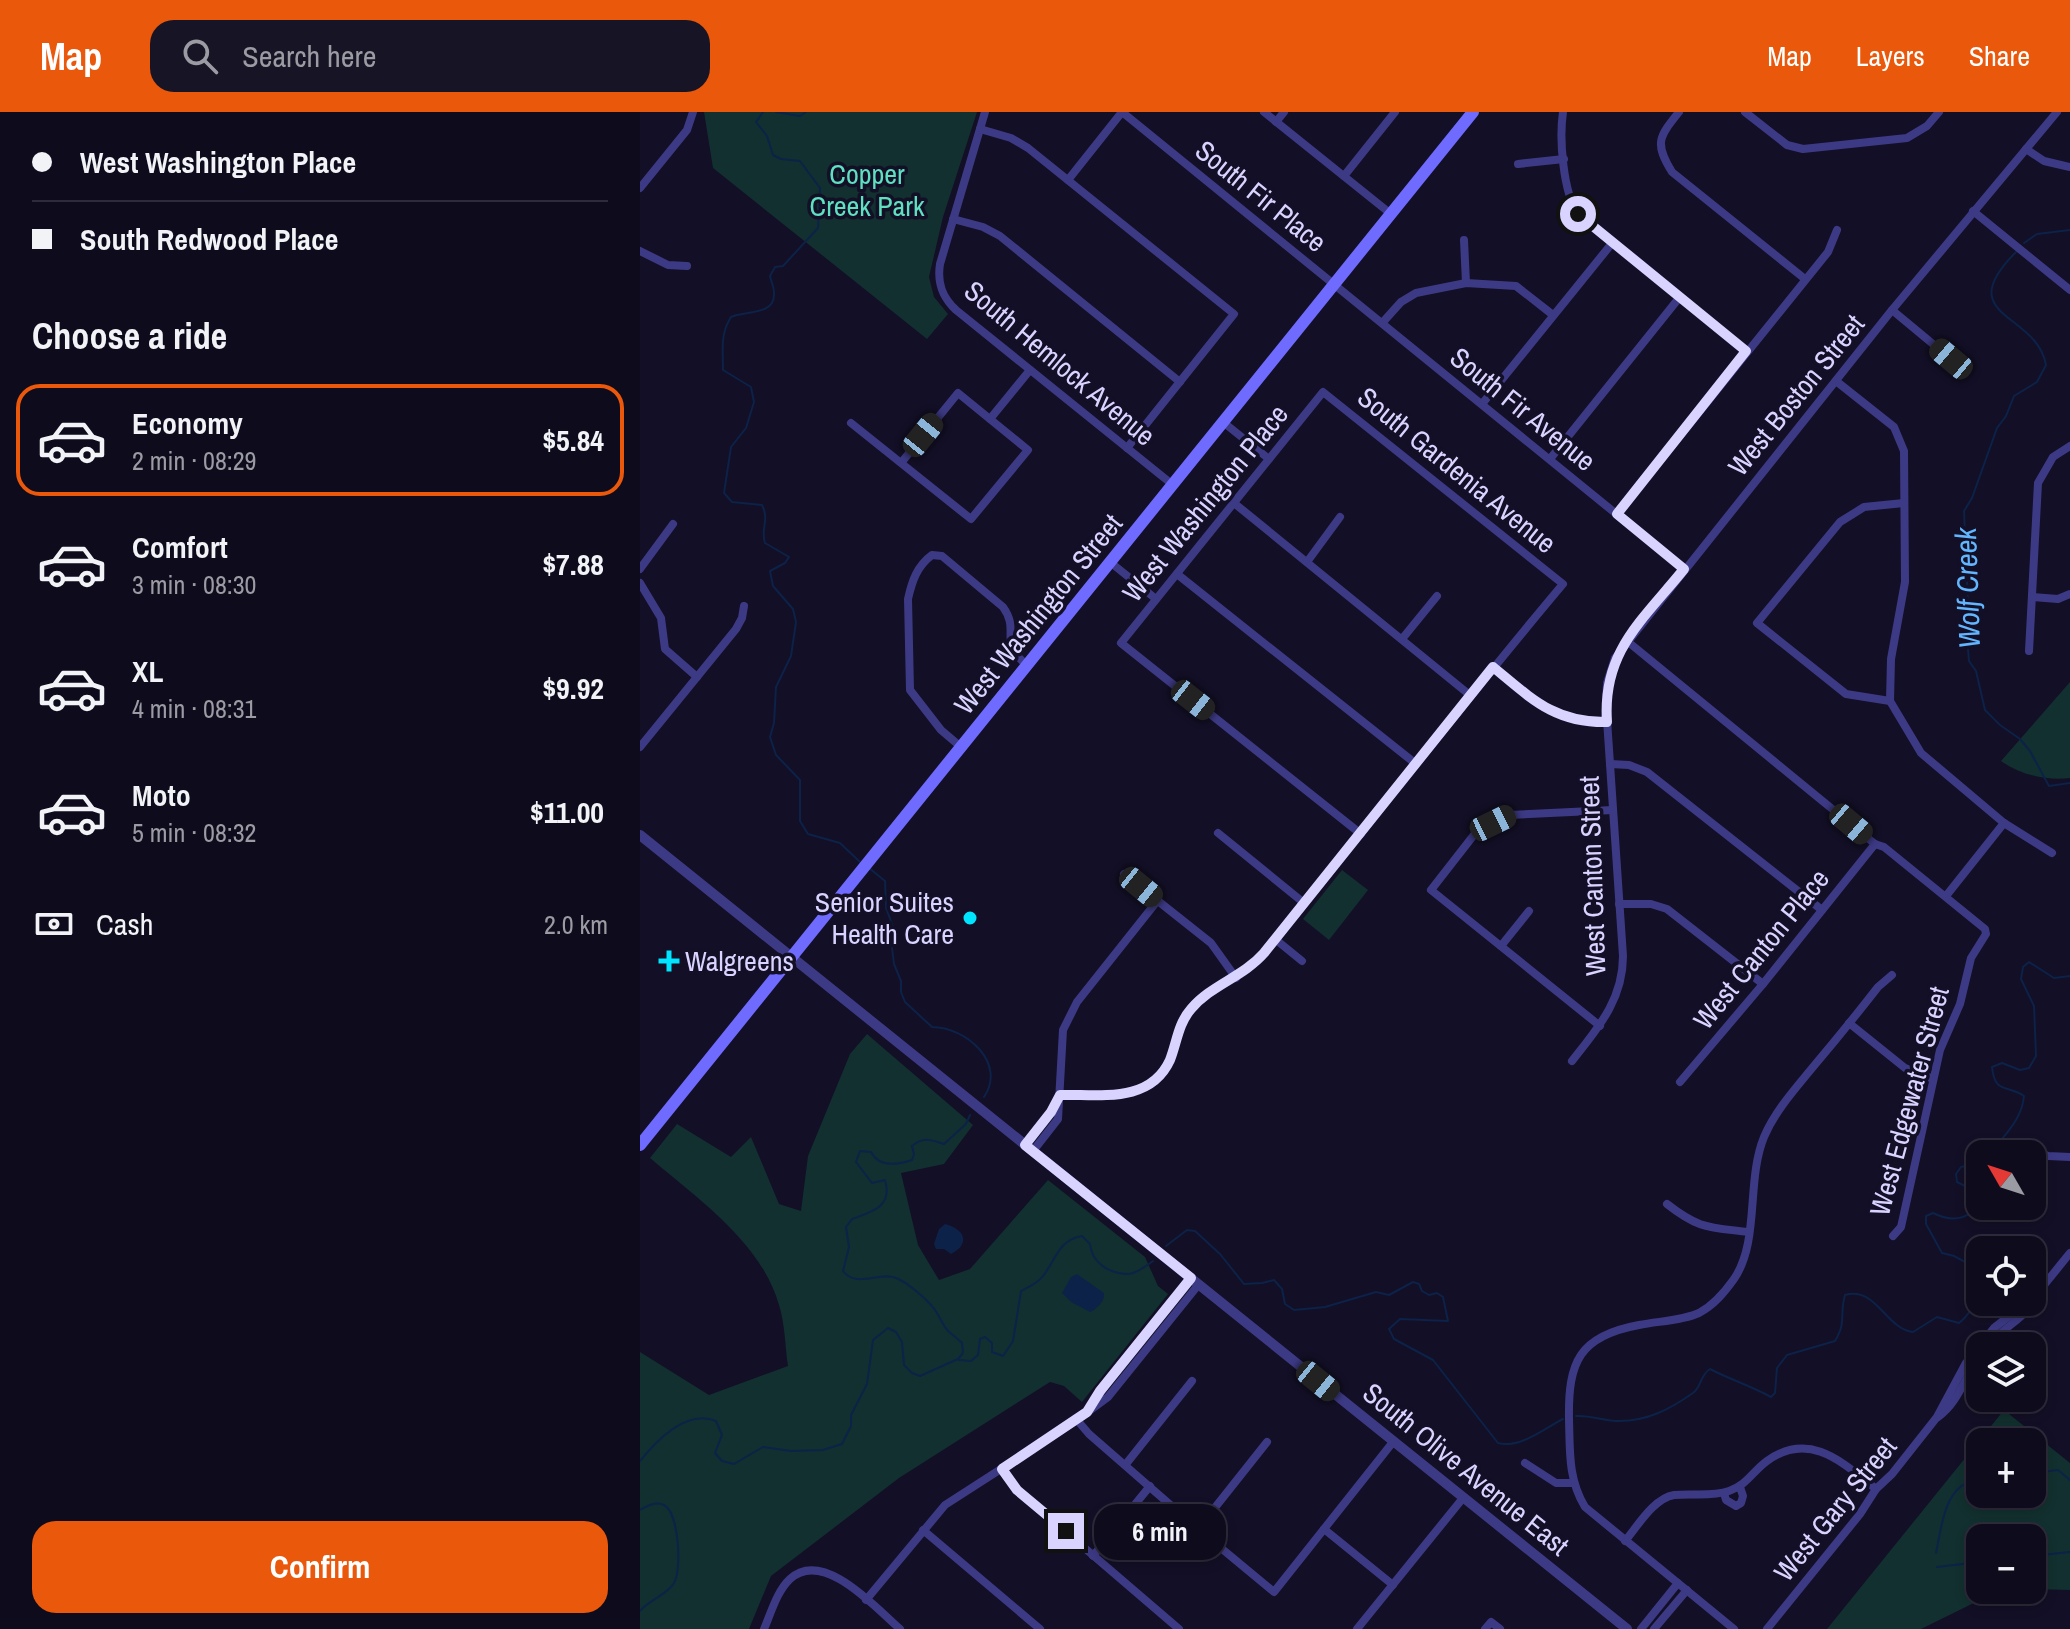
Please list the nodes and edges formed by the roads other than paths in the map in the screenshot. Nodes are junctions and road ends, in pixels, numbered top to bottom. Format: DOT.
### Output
graph roads {
  1 [pos="693,112"];
  2 [pos="985,112"];
  3 [pos="1122,112"];
  4 [pos="1264,112"];
  5 [pos="1284,112"];
  6 [pos="1395,112"];
  7 [pos="1473,112"];
  8 [pos="1563,112"];
  9 [pos="1679,112"];
  10 [pos="1745,112"];
  11 [pos="1939,112"];
  12 [pos="2057,112"];
  13 [pos="1276,122"];
  14 [pos="980,129"];
  15 [pos="2026,149"];
  16 [pos="1564,159"];
  17 [pos="1518,164"];
  18 [pos="2070,167"];
  19 [pos="1344,176"];
  20 [pos="1068,180"];
  21 [pos="640,188"];
  22 [pos="1973,211"];
  23 [pos="1391,214"];
  24 [pos="953,219"];
  25 [pos="1837,230"];
  26 [pos="1464,240"];
  27 [pos="1613,242"];
  28 [pos="640,251"];
  29 [pos="687,266"];
  30 [pos="1805,279"];
  31 [pos="1335,283"];
  32 [pos="1466,283"];
  33 [pos="2070,290"];
  34 [pos="1679,298"];
  35 [pos="1892,310"];
  36 [pos="1553,315"];
  37 [pos="1383,322"];
  38 [pos="1746,351"];
  39 [pos="1951,359"];
  40 [pos="1030,370"];
  41 [pos="1836,381"];
  42 [pos="1180,382"];
  43 [pos="1323,392"];
  44 [pos="1482,404"];
  45 [pos="990,419"];
  46 [pos="1223,422"];
  47 [pos="851,423"];
  48 [pos="2070,446"];
  49 [pos="1127,448"];
  50 [pos="1269,459"];
  51 [pos="1550,459"];
  52 [pos="901,463"];
  53 [pos="1173,485"];
  54 [pos="1234,503"];
  55 [pos="1904,503"];
  56 [pos="1617,514"];
  57 [pos="1340,517"];
  58 [pos="673,524"];
  59 [pos="1110,562"];
  60 [pos="1307,562"];
  61 [pos="640,569"];
  62 [pos="1684,569"];
  63 [pos="1177,574"];
  64 [pos="640,583"];
  65 [pos="2070,594"];
  66 [pos="1437,596"];
  67 [pos="2032,597"];
  68 [pos="1156,599"];
  69 [pos="744,606"];
  70 [pos="1402,639"];
  71 [pos="1627,641"];
  72 [pos="2029,651"];
  73 [pos="1027,665"];
  74 [pos="1493,667"];
  75 [pos="697,677"];
  76 [pos="1471,696"];
  77 [pos="1890,701"];
  78 [pos="1607,722"];
  79 [pos="640,746"];
  80 [pos="961,747"];
  81 [pos="1416,764"];
  82 [pos="1610,764"];
  83 [pos="1613,810"];
  84 [pos="2004,823"];
  85 [pos="1218,833"];
  86 [pos="1361,834"];
  87 [pos="640,835"];
  88 [pos="1875,844"];
  89 [pos="2052,853"];
  90 [pos="1124,874"];
  91 [pos="1946,896"];
  92 [pos="1158,900"];
  93 [pos="1304,903"];
  94 [pos="1619,904"];
  95 [pos="1822,910"];
  96 [pos="1529,911"];
  97 [pos="1275,939"];
  98 [pos="1501,946"];
  99 [pos="792,958"];
  100 [pos="1302,961"];
  101 [pos="1892,975"];
  102 [pos="1236,978"];
  103 [pos="1763,984"];
  104 [pos="1849,1023"];
  105 [pos="1600,1026"];
  106 [pos="1572,1061"];
  107 [pos="1933,1079"];
  108 [pos="1680,1082"];
  109 [pos="1060,1095"];
  110 [pos="640,1145"];
  111 [pos="1029,1148"];
  112 [pos="2046,1155"];
  113 [pos="2070,1157"];
  114 [pos="1667,1204"];
  115 [pos="1748,1232"];
  116 [pos="1893,1236"];
  117 [pos="2070,1253"];
  118 [pos="1195,1281"];
  119 [pos="2046,1281"];
  120 [pos="2009,1316"];
  121 [pos="2021,1316"];
  122 [pos="1999,1332"];
  123 [pos="1966,1376"];
  124 [pos="1192,1381"];
  125 [pos="1937,1417"];
  126 [pos="1077,1420"];
  127 [pos="1267,1442"];
  128 [pos="1393,1442"];
  129 [pos="1525,1463"];
  130 [pos="1126,1464"];
  131 [pos="1002,1469"];
  132 [pos="1574,1483"];
  133 [pos="1150,1486"];
  134 [pos="1876,1489"];
  135 [pos="1463,1498"];
  136 [pos="1198,1529"];
  137 [pos="1324,1529"];
  138 [pos="923,1530"];
  139 [pos="1625,1541"];
  140 [pos="1093,1556"];
  141 [pos="1678,1583"];
  142 [pos="1393,1585"];
  143 [pos="1687,1590"];
  144 [pos="866,1600"];
  145 [pos="764,1629"];
  146 [pos="900,1629"];
  147 [pos="1040,1629"];
  148 [pos="1179,1629"];
  149 [pos="1357,1629"];
  150 [pos="1485,1629"];
  151 [pos="1500,1629"];
  152 [pos="1627,1629"];
  153 [pos="1641,1629"];
  154 [pos="1654,1629"];
  155 [pos="1734,1629"];
  156 [pos="1767,1629"];
  1 -- 21 [label="street"];
  2 -- 14 [label="street"];
  3 -- 20 [label="street"];
  3 -- 31 [label="street, South Fir Place"];
  4 -- 13 [label="street"];
  5 -- 13 [label="street"];
  6 -- 19 [label="street"];
  7 -- 23 [label="main road, West Washington Street"];
  8 -- 16 [label="street"];
  9 -- 30 [label="street"];
  10 -- 11 [label="street"];
  12 -- 15 [label="street, West Boston Street"];
  13 -- 19 [label="street"];
  14 -- 20 [label="street"];
  14 -- 24 [label="street"];
  15 -- 18 [label="street"];
  15 -- 22 [label="street, West Boston Street"];
  16 -- 17 [label="street"];
  16 -- 27 [label="street"];
  19 -- 23 [label="street"];
  20 -- 42 [label="street"];
  22 -- 33 [label="street"];
  22 -- 35 [label="street, West Boston Street"];
  23 -- 31 [label="main road, West Washington Street"];
  24 -- 40 [label="street, South Hemlock Avenue"];
  24 -- 42 [label="street"];
  25 -- 30 [label="street"];
  26 -- 32 [label="street"];
  27 -- 34 [label="street"];
  27 -- 36 [label="street"];
  28 -- 29 [label="street"];
  30 -- 38 [label="street"];
  31 -- 37 [label="street, South Fir Avenue"];
  31 -- 46 [label="main road, West Washington Street"];
  32 -- 36 [label="street"];
  32 -- 37 [label="street"];
  34 -- 38 [label="street"];
  34 -- 51 [label="street"];
  35 -- 39 [label="street"];
  35 -- 41 [label="street, West Boston Street"];
  36 -- 44 [label="street"];
  37 -- 44 [label="street, South Fir Avenue"];
  38 -- 56 [label="street"];
  40 -- 45 [label="street"];
  40 -- 49 [label="street, South Hemlock Avenue"];
  41 -- 55 [label="street"];
  41 -- 62 [label="street, West Boston Street"];
  42 -- 49 [label="street"];
  43 -- 50 [label="street, West Washington Place"];
  43 -- 74 [label="street, South Gardenia Avenue"];
  44 -- 51 [label="street, South Fir Avenue"];
  45 -- 52 [label="street"];
  45 -- 52 [label="street"];
  46 -- 50 [label="street"];
  46 -- 53 [label="main road, West Washington Street"];
  47 -- 52 [label="street"];
  48 -- 67 [label="street"];
  49 -- 53 [label="street, South Hemlock Avenue"];
  50 -- 54 [label="street, West Washington Place"];
  51 -- 56 [label="street, South Fir Avenue"];
  53 -- 59 [label="main road, West Washington Street"];
  54 -- 60 [label="street"];
  54 -- 63 [label="street, West Washington Place"];
  55 -- 77 [label="street"];
  55 -- 77 [label="street"];
  56 -- 62 [label="street, South Fir Avenue"];
  57 -- 60 [label="street"];
  58 -- 61 [label="street"];
  59 -- 68 [label="street"];
  59 -- 73 [label="main road, West Washington Street"];
  60 -- 70 [label="street"];
  62 -- 71 [label="street, West Boston Street"];
  63 -- 68 [label="street, West Washington Place"];
  63 -- 81 [label="street"];
  64 -- 75 [label="street"];
  65 -- 67 [label="street"];
  66 -- 70 [label="street"];
  67 -- 72 [label="street"];
  68 -- 86 [label="street, West Washington Place"];
  69 -- 75 [label="street"];
  70 -- 76 [label="street"];
  71 -- 78 [label="street, West Boston Street"];
  71 -- 88 [label="street"];
  73 -- 80 [label="main road, West Washington Street"];
  73 -- 80 [label="street"];
  74 -- 76 [label="street"];
  74 -- 78 [label="street"];
  75 -- 79 [label="street"];
  76 -- 81 [label="street"];
  77 -- 84 [label="street"];
  78 -- 82 [label="street, West Canton Street"];
  80 -- 99 [label="main road, West Washington Street"];
  81 -- 86 [label="street"];
  82 -- 83 [label="street, West Canton Street"];
  82 -- 95 [label="street"];
  83 -- 94 [label="street, West Canton Street"];
  83 -- 98 [label="street"];
  84 -- 89 [label="street"];
  84 -- 91 [label="street"];
  85 -- 93 [label="street"];
  86 -- 93 [label="street"];
  87 -- 99 [label="street, South Olive Avenue East"];
  88 -- 91 [label="street, West Edgewater Street"];
  88 -- 95 [label="street, West Canton Place"];
  90 -- 92 [label="street"];
  91 -- 107 [label="street, West Edgewater Street"];
  92 -- 102 [label="street"];
  92 -- 109 [label="street"];
  93 -- 97 [label="street"];
  94 -- 103 [label="street"];
  94 -- 105 [label="street, West Canton Street"];
  95 -- 103 [label="street, West Canton Place"];
  96 -- 98 [label="street"];
  97 -- 100 [label="street"];
  97 -- 102 [label="street"];
  98 -- 105 [label="street"];
  99 -- 110 [label="main road, West Washington Street"];
  99 -- 111 [label="street, South Olive Avenue East"];
  101 -- 104 [label="street"];
  102 -- 109 [label="street"];
  103 -- 108 [label="street, West Canton Place"];
  104 -- 107 [label="street"];
  104 -- 115 [label="street"];
  105 -- 106 [label="street, West Canton Street"];
  107 -- 116 [label="street, West Edgewater Street"];
  109 -- 111 [label="street"];
  111 -- 118 [label="street, South Olive Avenue East"];
  112 -- 113 [label="street"];
  114 -- 115 [label="street"];
  115 -- 132 [label="street"];
  117 -- 119 [label="street"];
  118 -- 126 [label="street"];
  118 -- 128 [label="street, South Olive Avenue East"];
  120 -- 125 [label="street, West Gary Street"];
  121 -- 122 [label="street"];
  123 -- 125 [label="street, West Gary Street"];
  124 -- 130 [label="street"];
  125 -- 134 [label="street, West Gary Street"];
  126 -- 130 [label="street"];
  126 -- 131 [label="street"];
  127 -- 136 [label="street"];
  128 -- 135 [label="street, South Olive Avenue East"];
  128 -- 137 [label="street"];
  129 -- 132 [label="street"];
  130 -- 133 [label="street"];
  131 -- 138 [label="street"];
  131 -- 140 [label="street"];
  132 -- 139 [label="street"];
  133 -- 136 [label="street"];
  133 -- 140 [label="street"];
  134 -- 139 [label="street"];
  134 -- 156 [label="street, West Gary Street"];
  135 -- 142 [label="street"];
  135 -- 152 [label="street, South Olive Avenue East"];
  136 -- 137 [label="street"];
  137 -- 142 [label="street"];
  138 -- 144 [label="street"];
  138 -- 147 [label="street"];
  139 -- 141 [label="street"];
  140 -- 148 [label="street"];
  141 -- 143 [label="street"];
  141 -- 153 [label="street"];
  142 -- 149 [label="street"];
  143 -- 154 [label="street"];
  143 -- 155 [label="street"];
  144 -- 145 [label="street"];
  144 -- 146 [label="street"];
  150 -- 151 [label="street"];
}
